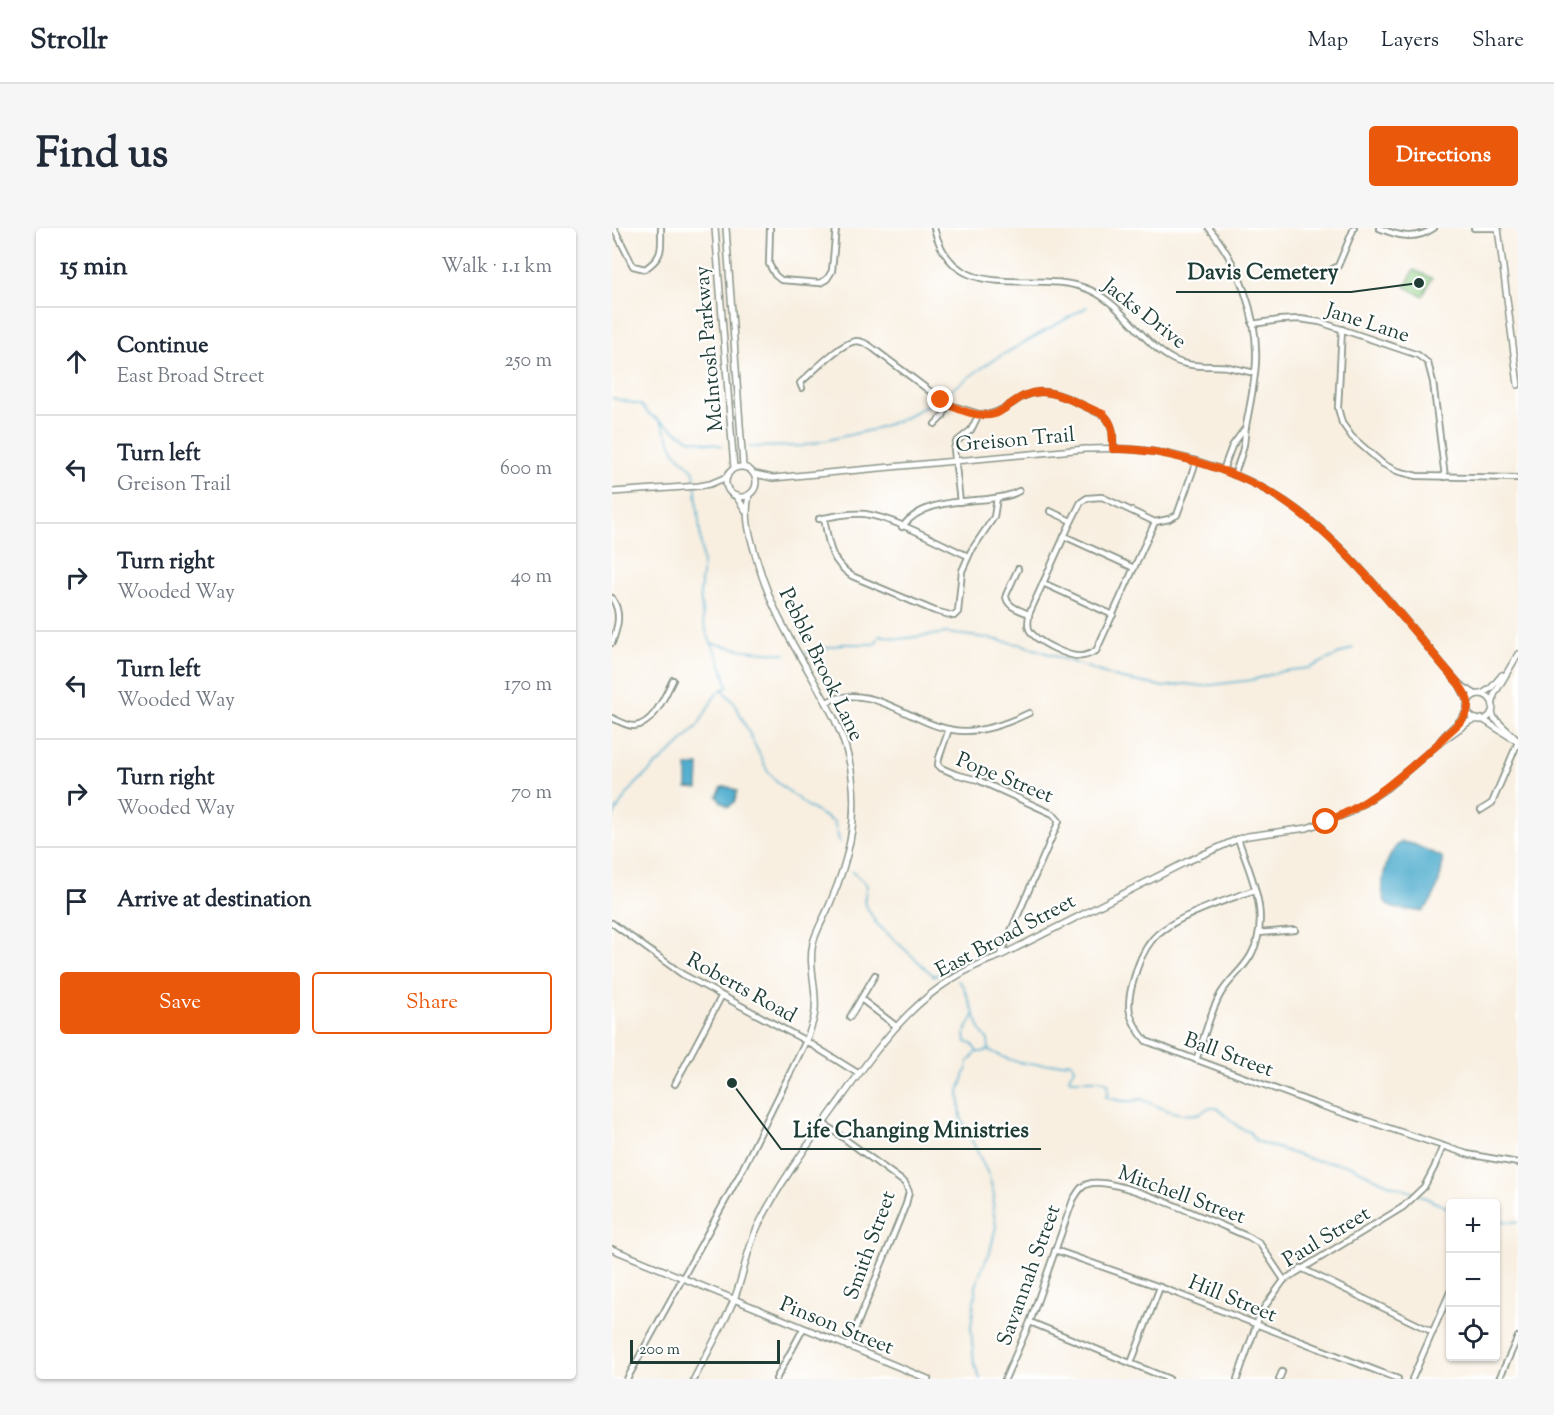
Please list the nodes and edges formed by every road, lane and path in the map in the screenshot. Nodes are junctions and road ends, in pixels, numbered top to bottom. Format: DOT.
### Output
graph roads {
  1 [pos="614,228"];
  2 [pos="661,228"];
  3 [pos="715,228"];
  4 [pos="726,228"];
  5 [pos="770,228"];
  6 [pos="836,228"];
  7 [pos="934,228"];
  8 [pos="1209,228"];
  9 [pos="1354,228"];
  10 [pos="1379,228"];
  11 [pos="1434,228"];
  12 [pos="1474,228"];
  13 [pos="1498,228"];
  14 [pos="1329,271"];
  15 [pos="1252,324"];
  16 [pos="1342,330"];
  17 [pos="1255,373"];
  18 [pos="1518,385"];
  19 [pos="802,388"];
  20 [pos="948,404"];
  21 [pos="979,414"];
  22 [pos="935,424"];
  23 [pos="1246,427"];
  24 [pos="1113,449"];
  25 [pos="955,461"];
  26 [pos="1196,462"];
  27 [pos="743,466"];
  28 [pos="734,468"];
  29 [pos="1223,470"];
  30 [pos="755,474"];
  31 [pos="1234,475"];
  32 [pos="727,477"];
  33 [pos="1445,477"];
  34 [pos="773,478"];
  35 [pos="1518,478"];
  36 [pos="710,484"];
  37 [pos="756,486"];
  38 [pos="728,488"];
  39 [pos="1019,491"];
  40 [pos="612,492"];
  41 [pos="749,495"];
  42 [pos="736,496"];
  43 [pos="997,498"];
  44 [pos="960,502"];
  45 [pos="746,511"];
  46 [pos="1050,511"];
  47 [pos="1071,521"];
  48 [pos="1155,522"];
  49 [pos="902,527"];
  50 [pos="1064,536"];
  51 [pos="968,556"];
  52 [pos="1134,568"];
  53 [pos="1018,569"];
  54 [pos="1043,583"];
  55 [pos="614,600"];
  56 [pos="1029,615"];
  57 [pos="1113,615"];
  58 [pos="612,643"];
  59 [pos="1518,654"];
  60 [pos="1511,665"];
  61 [pos="673,680"];
  62 [pos="1459,684"];
  63 [pos="1475,694"];
  64 [pos="1482,694"];
  65 [pos="826,702"];
  66 [pos="1468,702"];
  67 [pos="1492,707"];
  68 [pos="1467,709"];
  69 [pos="1029,713"];
  70 [pos="612,718"];
  71 [pos="1480,719"];
  72 [pos="949,729"];
  73 [pos="1518,742"];
  74 [pos="1438,744"];
  75 [pos="1481,810"];
  76 [pos="1238,839"];
  77 [pos="1255,891"];
  78 [pos="612,923"];
  79 [pos="1295,930"];
  80 [pos="1259,933"];
  81 [pos="1000,956"];
  82 [pos="875,975"];
  83 [pos="721,996"];
  84 [pos="861,999"];
  85 [pos="850,1017"];
  86 [pos="896,1026"];
  87 [pos="806,1041"];
  88 [pos="1196,1060"];
  89 [pos="859,1074"];
  90 [pos="675,1084"];
  91 [pos="823,1123"];
  92 [pos="1443,1146"];
  93 [pos="1518,1163"];
  94 [pos="1084,1186"];
  95 [pos="612,1249"];
  96 [pos="1055,1250"];
  97 [pos="1301,1268"];
  98 [pos="682,1279"];
  99 [pos="1284,1280"];
  100 [pos="1160,1287"];
  101 [pos="734,1300"];
  102 [pos="1446,1301"];
  103 [pos="1030,1322"];
  104 [pos="1257,1326"];
  105 [pos="803,1329"];
  106 [pos="1433,1332"];
  107 [pos="1518,1337"];
  108 [pos="848,1347"];
  109 [pos="1131,1363"];
  110 [pos="1282,1372"];
  111 [pos="627,1379"];
  112 [pos="694,1379"];
  113 [pos="776,1379"];
  114 [pos="928,1379"];
  115 [pos="1005,1379"];
  116 [pos="1169,1379"];
  117 [pos="1237,1379"];
  118 [pos="1279,1379"];
  119 [pos="1398,1379"];
  120 [pos="1412,1379"];
  121 [pos="1499,1379"];
  1 -- 2 [label="street"];
  3 -- 28 [label="street, McIntosh Parkway"];
  4 -- 27 [label="street, McIntosh Parkway"];
  5 -- 6 [label="street"];
  7 -- 17 [label="street, Jacks Drive"];
  8 -- 15 [label="street"];
  9 -- 14 [label="street"];
  10 -- 11 [label="street"];
  12 -- 13 [label="street"];
  13 -- 18 [label="street"];
  15 -- 16 [label="street, Jane Lane"];
  15 -- 17 [label="street"];
  16 -- 33 [label="street, Jane Lane"];
  16 -- 33 [label="street"];
  17 -- 23 [label="street"];
  19 -- 20 [label="street"];
  20 -- 21 [label="street"];
  20 -- 22 [label="street"];
  21 -- 24 [label="street"];
  21 -- 25 [label="street"];
  23 -- 29 [label="street"];
  23 -- 31 [label="street"];
  24 -- 25 [label="street, Greison Trail"];
  24 -- 26 [label="street, Greison Trail"];
  25 -- 34 [label="street, Greison Trail"];
  25 -- 44 [label="street"];
  26 -- 29 [label="street, Greison Trail"];
  26 -- 48 [label="street"];
  27 -- 28 [label="street"];
  27 -- 30 [label="street"];
  28 -- 32 [label="street"];
  29 -- 31 [label="street, Greison Trail"];
  30 -- 34 [label="street, Greison Trail"];
  30 -- 37 [label="street"];
  31 -- 62 [label="street, Greison Trail"];
  32 -- 36 [label="street"];
  32 -- 38 [label="street"];
  33 -- 35 [label="street"];
  34 -- 37 [label="street, Greison Trail"];
  36 -- 38 [label="street"];
  36 -- 40 [label="street"];
  37 -- 41 [label="street"];
  38 -- 42 [label="street"];
  39 -- 43 [label="street"];
  41 -- 42 [label="street"];
  41 -- 45 [label="street, Pebble Brook Lane"];
  42 -- 45 [label="street, Pebble Brook Lane"];
  43 -- 44 [label="street"];
  43 -- 51 [label="street"];
  44 -- 49 [label="street"];
  45 -- 65 [label="street, Pebble Brook Lane"];
  46 -- 47 [label="street"];
  47 -- 48 [label="street"];
  47 -- 50 [label="street"];
  48 -- 52 [label="street"];
  49 -- 51 [label="street"];
  49 -- 51 [label="street"];
  50 -- 52 [label="street"];
  50 -- 54 [label="street"];
  52 -- 57 [label="street"];
  53 -- 56 [label="street"];
  54 -- 56 [label="street"];
  54 -- 57 [label="street"];
  55 -- 58 [label="street"];
  56 -- 57 [label="street"];
  59 -- 60 [label="street"];
  60 -- 64 [label="street"];
  60 -- 67 [label="street"];
  61 -- 70 [label="street"];
  62 -- 63 [label="street, Greison Trail"];
  62 -- 66 [label="street, Greison Trail"];
  63 -- 64 [label="street"];
  63 -- 66 [label="street"];
  64 -- 67 [label="street"];
  65 -- 72 [label="street"];
  65 -- 87 [label="street, Pebble Brook Lane"];
  66 -- 68 [label="street"];
  67 -- 71 [label="street, East Broad Street"];
  67 -- 73 [label="street"];
  68 -- 71 [label="street"];
  68 -- 74 [label="street, East Broad Street"];
  69 -- 72 [label="street"];
  71 -- 73 [label="street"];
  71 -- 74 [label="street, East Broad Street"];
  72 -- 81 [label="street, Pope Street"];
  73 -- 75 [label="street"];
  74 -- 76 [label="street, East Broad Street"];
  76 -- 77 [label="street"];
  76 -- 81 [label="street, East Broad Street"];
  77 -- 80 [label="street"];
  77 -- 88 [label="street, Ball Street"];
  78 -- 83 [label="street, Roberts Road"];
  79 -- 80 [label="street"];
  80 -- 88 [label="street"];
  81 -- 86 [label="street, East Broad Street"];
  82 -- 84 [label="street"];
  83 -- 87 [label="street, Roberts Road"];
  83 -- 90 [label="street"];
  84 -- 85 [label="street"];
  84 -- 86 [label="street"];
  86 -- 89 [label="street, East Broad Street"];
  87 -- 89 [label="street, Roberts Road"];
  87 -- 98 [label="street"];
  88 -- 92 [label="street, Ball Street"];
  89 -- 91 [label="street, East Broad Street"];
  91 -- 101 [label="street, East Broad Street"];
  91 -- 108 [label="street, Smith Street"];
  92 -- 93 [label="street, Ball Street"];
  92 -- 97 [label="street, Paul Street"];
  94 -- 96 [label="street, Savannah Street"];
  94 -- 99 [label="street, Mitchell Street"];
  95 -- 98 [label="street, Pinson Street"];
  96 -- 100 [label="street, Hill Street"];
  96 -- 103 [label="street, Savannah Street"];
  97 -- 99 [label="street, Paul Street"];
  97 -- 106 [label="street"];
  98 -- 101 [label="street, Pinson Street"];
  98 -- 111 [label="street"];
  99 -- 104 [label="street, Paul Street"];
  100 -- 104 [label="street, Hill Street"];
  100 -- 109 [label="street"];
  101 -- 105 [label="street, Pinson Street"];
  101 -- 112 [label="street, East Broad Street"];
  102 -- 106 [label="street"];
  103 -- 109 [label="street"];
  103 -- 115 [label="street, Savannah Street"];
  104 -- 117 [label="street, Paul Street"];
  104 -- 119 [label="street, Hill Street"];
  105 -- 108 [label="street, Pinson Street"];
  105 -- 113 [label="street"];
  106 -- 120 [label="street"];
  107 -- 121 [label="street"];
  108 -- 114 [label="street, Pinson Street"];
  109 -- 116 [label="street"];
  110 -- 118 [label="street"];
}
